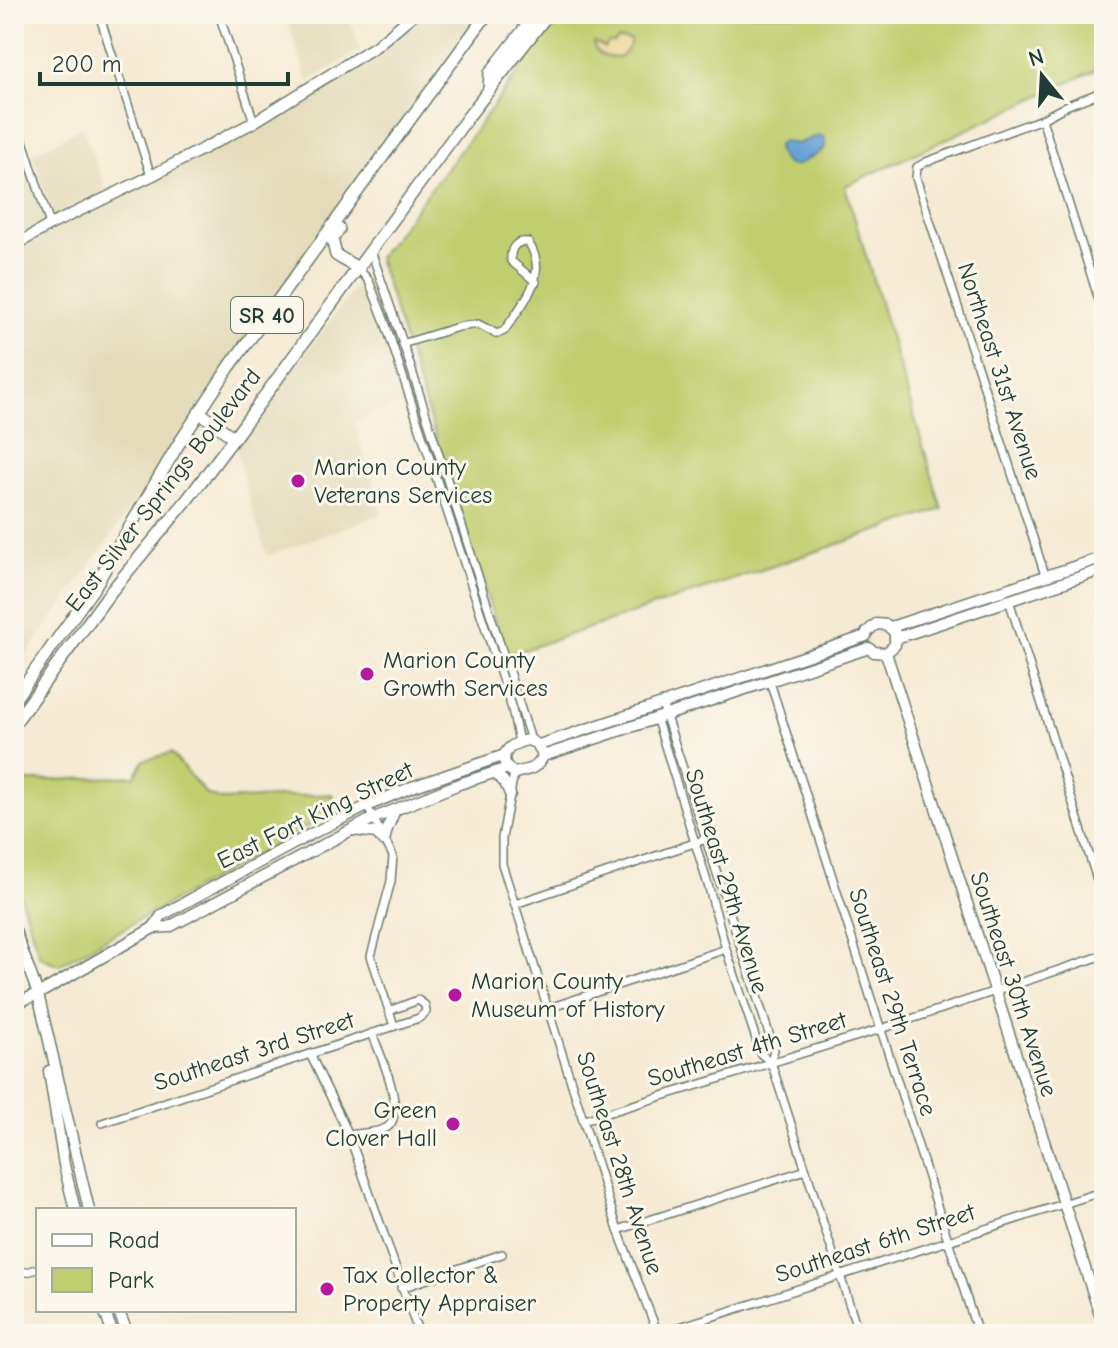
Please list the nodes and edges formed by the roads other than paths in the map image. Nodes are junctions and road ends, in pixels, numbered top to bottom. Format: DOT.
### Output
graph roads {
  1 [pos="99,14"];
  2 [pos="219,14"];
  3 [pos="414,14"];
  4 [pos="487,14"];
  5 [pos="536,14"];
  6 [pos="548,14"];
  7 [pos="489,89"];
  8 [pos="1104,91"];
  9 [pos="14,113"];
  10 [pos="1042,119"];
  11 [pos="254,122"];
  12 [pos="393,145"];
  13 [pos="151,176"];
  14 [pos="50,225"];
  15 [pos="14,246"];
  16 [pos="371,251"];
  17 [pos="359,269"];
  18 [pos="536,282"];
  19 [pos="1104,316"];
  20 [pos="403,343"];
  21 [pos="393,347"];
  22 [pos="199,412"];
  23 [pos="234,438"];
  24 [pos="1104,557"];
  25 [pos="1104,569"];
  26 [pos="1048,582"];
  27 [pos="1009,600"];
  28 [pos="894,633"];
  29 [pos="866,636"];
  30 [pos="869,648"];
  31 [pos="886,653"];
  32 [pos="770,682"];
  33 [pos="14,700"];
  34 [pos="658,706"];
  35 [pos="661,718"];
  36 [pos="14,724"];
  37 [pos="533,746"];
  38 [pos="505,755"];
  39 [pos="511,770"];
  40 [pos="493,773"];
  41 [pos="510,794"];
  42 [pos="367,806"];
  43 [pos="395,810"];
  44 [pos="372,819"];
  45 [pos="346,832"];
  46 [pos="706,839"];
  47 [pos="384,841"];
  48 [pos="695,842"];
  49 [pos="1104,902"];
  50 [pos="515,904"];
  51 [pos="14,928"];
  52 [pos="153,928"];
  53 [pos="726,949"];
  54 [pos="1104,955"];
  55 [pos="996,992"];
  56 [pos="38,994"];
  57 [pos="14,1004"];
  58 [pos="549,1008"];
  59 [pos="389,1011"];
  60 [pos="394,1026"];
  61 [pos="881,1029"];
  62 [pos="372,1033"];
  63 [pos="310,1054"];
  64 [pos="771,1062"];
  65 [pos="584,1120"];
  66 [pos="102,1123"];
  67 [pos="349,1135"];
  68 [pos="806,1170"];
  69 [pos="1104,1191"];
  70 [pos="1063,1204"];
  71 [pos="75,1208"];
  72 [pos="89,1208"];
  73 [pos="618,1230"];
  74 [pos="948,1241"];
  75 [pos="502,1254"];
  76 [pos="36,1270"];
  77 [pos="14,1275"];
  78 [pos="840,1276"];
  79 [pos="401,1288"];
  80 [pos="105,1312"];
  81 [pos="119,1312"];
  82 [pos="1104,1327"];
  83 [pos="113,1334"];
  84 [pos="128,1334"];
  85 [pos="419,1334"];
  86 [pos="658,1334"];
  87 [pos="859,1334"];
  88 [pos="978,1334"];
  1 -- 13 [label="street"];
  2 -- 11 [label="street"];
  3 -- 11 [label="street"];
  4 -- 12 [label="main road, East Silver Springs Boulevard / SR 40"];
  5 -- 7 [label="main road"];
  6 -- 7 [label="main road, East Silver Springs Boulevard / SR 40"];
  7 -- 16 [label="main road, East Silver Springs Boulevard / SR 40"];
  8 -- 10 [label="street"];
  9 -- 14 [label="street"];
  10 -- 19 [label="street"];
  10 -- 26 [label="street, Northeast 31st Avenue"];
  11 -- 13 [label="street"];
  12 -- 17 [label="main road"];
  12 -- 22 [label="main road, East Silver Springs Boulevard / SR 40"];
  13 -- 14 [label="street"];
  14 -- 15 [label="street"];
  16 -- 17 [label="main road, East Silver Springs Boulevard / SR 40"];
  16 -- 20 [label="street"];
  17 -- 21 [label="street"];
  17 -- 23 [label="main road, East Silver Springs Boulevard / SR 40"];
  18 -- 18 [label="street"];
  18 -- 20 [label="street"];
  20 -- 21 [label="street"];
  20 -- 37 [label="street"];
  21 -- 37 [label="street"];
  22 -- 23 [label="main road"];
  22 -- 33 [label="main road, East Silver Springs Boulevard / SR 40"];
  23 -- 36 [label="main road, East Silver Springs Boulevard / SR 40"];
  24 -- 26 [label="street"];
  25 -- 26 [label="street"];
  26 -- 27 [label="street"];
  26 -- 28 [label="street"];
  27 -- 28 [label="street"];
  27 -- 49 [label="street"];
  28 -- 29 [label="street"];
  28 -- 31 [label="street"];
  29 -- 30 [label="street"];
  29 -- 34 [label="street"];
  30 -- 31 [label="street"];
  30 -- 32 [label="street"];
  31 -- 55 [label="street, Southeast 30th Avenue"];
  32 -- 35 [label="street"];
  32 -- 61 [label="street, Southeast 29th Terrace"];
  34 -- 35 [label="street, Southeast 29th Avenue"];
  34 -- 37 [label="street"];
  35 -- 37 [label="street"];
  35 -- 46 [label="street, Southeast 29th Avenue"];
  35 -- 48 [label="street, Southeast 29th Avenue"];
  37 -- 38 [label="street"];
  37 -- 39 [label="street"];
  38 -- 39 [label="street"];
  38 -- 42 [label="street, East Fort King Street"];
  39 -- 40 [label="street, East Fort King Street"];
  39 -- 41 [label="street, Southeast 28th Avenue"];
  40 -- 41 [label="street"];
  40 -- 43 [label="street, East Fort King Street"];
  41 -- 50 [label="street, Southeast 28th Avenue"];
  42 -- 44 [label="street"];
  42 -- 52 [label="street, East Fort King Street"];
  43 -- 44 [label="street, East Fort King Street"];
  43 -- 47 [label="street"];
  44 -- 45 [label="street, East Fort King Street"];
  44 -- 47 [label="street"];
  45 -- 47 [label="street"];
  45 -- 52 [label="street, East Fort King Street"];
  46 -- 48 [label="street"];
  46 -- 64 [label="street, Southeast 29th Avenue"];
  47 -- 59 [label="street"];
  48 -- 50 [label="street"];
  48 -- 53 [label="street, Southeast 29th Avenue"];
  50 -- 58 [label="street, Southeast 28th Avenue"];
  51 -- 56 [label="street"];
  52 -- 56 [label="street, East Fort King Street"];
  53 -- 58 [label="street"];
  53 -- 64 [label="street, Southeast 29th Avenue"];
  54 -- 55 [label="street, Southeast 4th Street"];
  55 -- 61 [label="street, Southeast 4th Street"];
  55 -- 70 [label="street, Southeast 30th Avenue"];
  56 -- 57 [label="street, East Fort King Street"];
  56 -- 71 [label="street"];
  56 -- 72 [label="street"];
  58 -- 65 [label="street, Southeast 28th Avenue"];
  59 -- 60 [label="street"];
  59 -- 60 [label="street, Southeast 3rd Street"];
  60 -- 62 [label="street, Southeast 3rd Street"];
  61 -- 64 [label="street, Southeast 4th Street"];
  61 -- 74 [label="street, Southeast 29th Terrace"];
  62 -- 63 [label="street, Southeast 3rd Street"];
  62 -- 67 [label="street"];
  63 -- 66 [label="street, Southeast 3rd Street"];
  63 -- 67 [label="street"];
  64 -- 65 [label="street, Southeast 4th Street"];
  64 -- 68 [label="street, Southeast 29th Avenue"];
  65 -- 73 [label="street, Southeast 28th Avenue"];
  67 -- 79 [label="street"];
  68 -- 73 [label="street"];
  68 -- 78 [label="street, Southeast 29th Avenue"];
  69 -- 70 [label="street, Southeast 6th Street"];
  70 -- 74 [label="street, Southeast 6th Street"];
  70 -- 82 [label="street, Southeast 30th Avenue"];
  73 -- 86 [label="street, Southeast 28th Avenue"];
  74 -- 78 [label="street, Southeast 6th Street"];
  74 -- 88 [label="street, Southeast 29th Terrace"];
  75 -- 79 [label="street"];
  76 -- 77 [label="street"];
  78 -- 86 [label="street, Southeast 6th Street"];
  78 -- 87 [label="street, Southeast 29th Avenue"];
  79 -- 85 [label="street"];
  80 -- 83 [label="street"];
  81 -- 84 [label="street"];
}
